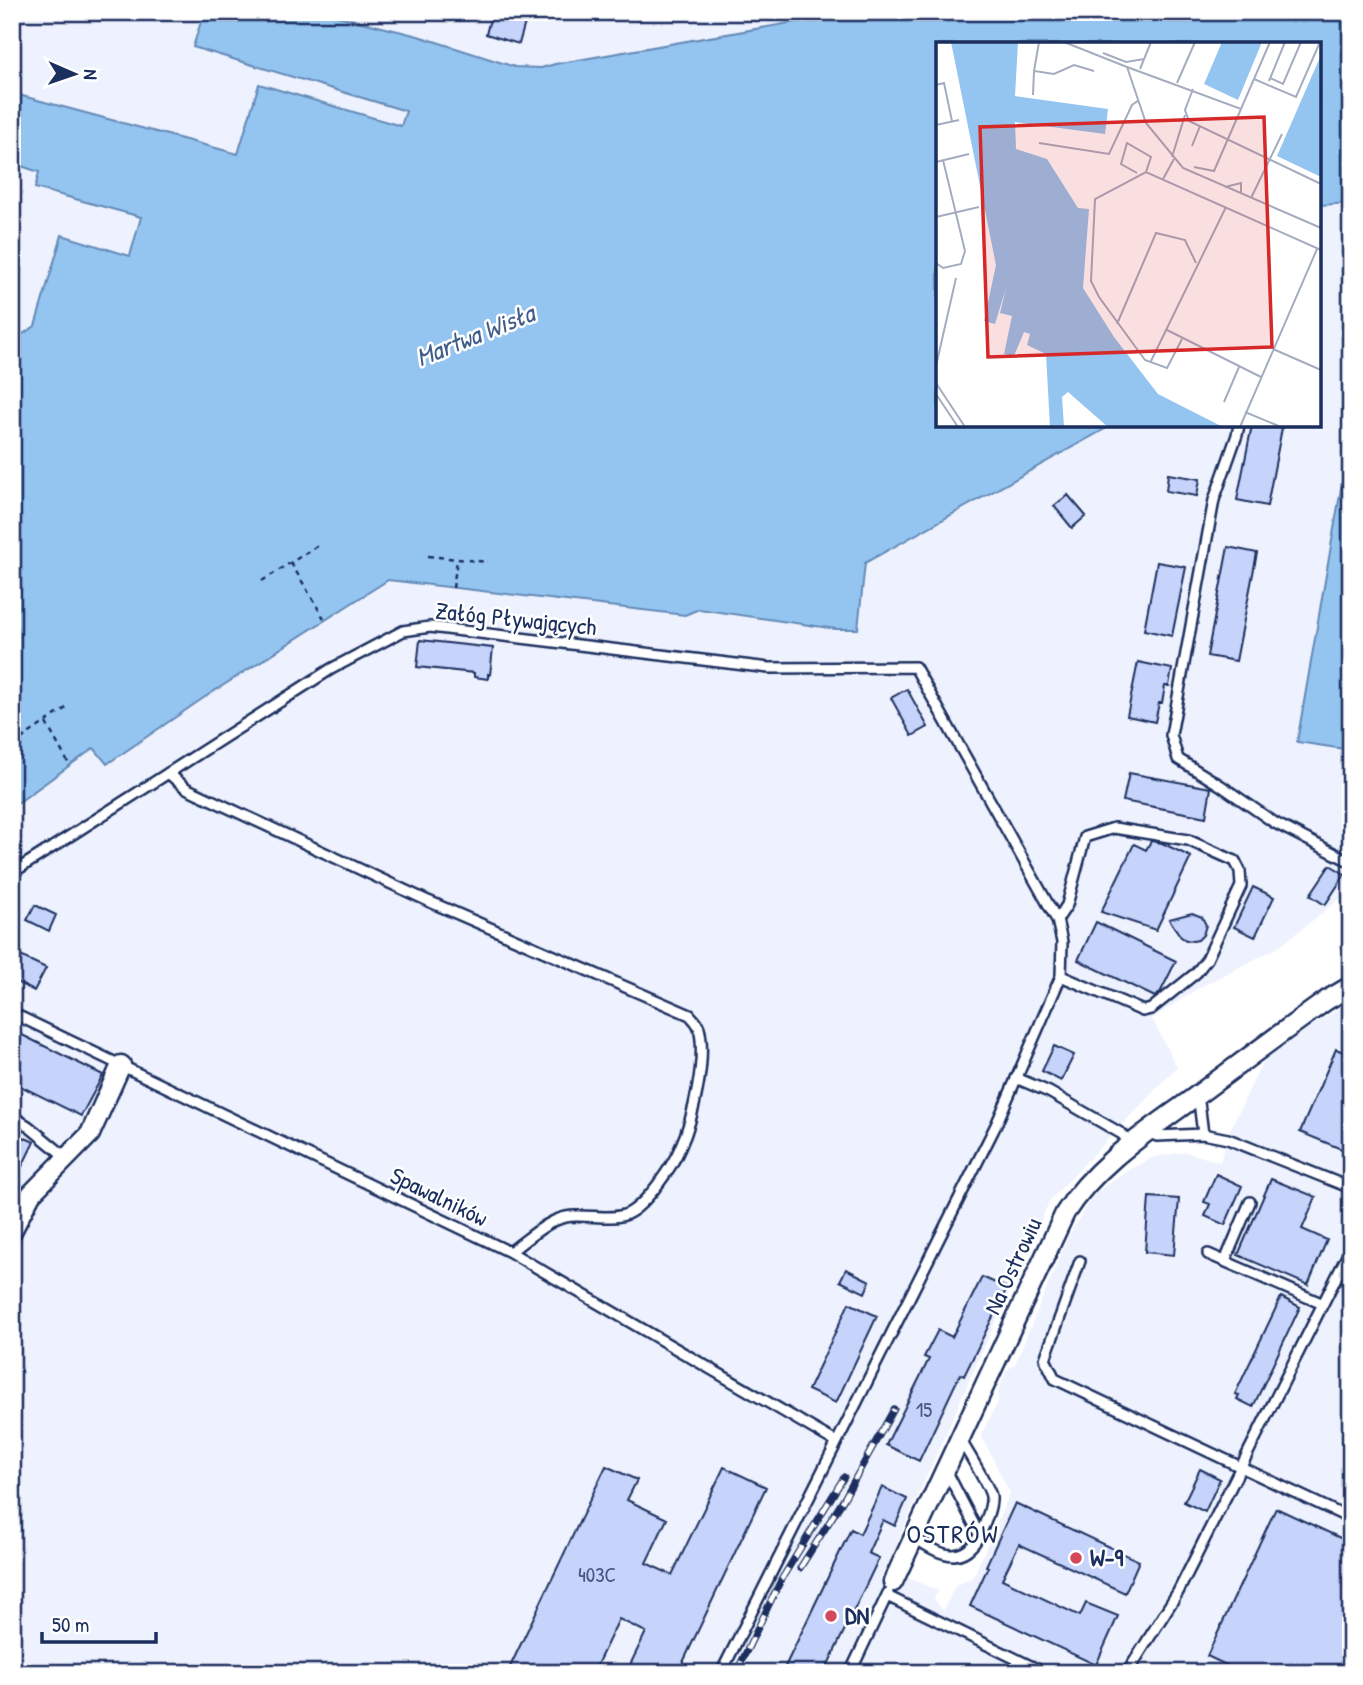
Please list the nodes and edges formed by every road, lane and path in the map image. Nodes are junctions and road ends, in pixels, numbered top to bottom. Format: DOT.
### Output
graph roads {
  1 [pos="1238,427"];
  2 [pos="320,544"];
  3 [pos="428,555"];
  4 [pos="457,560"];
  5 [pos="488,562"];
  6 [pos="291,563"];
  7 [pos="262,581"];
  8 [pos="453,588"];
  9 [pos="325,620"];
  10 [pos="69,705"];
  11 [pos="46,723"];
  12 [pos="21,739"];
  13 [pos="69,765"];
  14 [pos="168,773"];
  15 [pos="1351,862"];
  16 [pos="12,873"];
  17 [pos="1058,920"];
  18 [pos="1061,976"];
  19 [pos="1351,986"];
  20 [pos="12,1013"];
  21 [pos="121,1065"];
  22 [pos="1016,1078"];
  23 [pos="1198,1094"];
  24 [pos="12,1116"];
  25 [pos="1147,1132"];
  26 [pos="1203,1134"];
  27 [pos="1131,1145"];
  28 [pos="67,1158"];
  29 [pos="1351,1188"];
  30 [pos="1250,1202"];
  31 [pos="12,1231"];
  32 [pos="1351,1248"];
  33 [pos="510,1252"];
  34 [pos="1208,1254"];
  35 [pos="1080,1261"];
  36 [pos="1225,1261"];
  37 [pos="1323,1304"];
  38 [pos="960,1439"];
  39 [pos="836,1442"];
  40 [pos="1241,1468"];
  41 [pos="946,1470"];
  42 [pos="1351,1519"];
  43 [pos="980,1536"];
  44 [pos="914,1537"];
  45 [pos="890,1589"];
  46 [pos="721,1673"];
  47 [pos="850,1673"];
  48 [pos="1045,1673"];
  49 [pos="1127,1673"];
  1 -- 15 [label="lane"];
  2 -- 6 [label="path"];
  3 -- 4 [label="path"];
  4 -- 5 [label="path"];
  4 -- 8 [label="path"];
  6 -- 7 [label="path"];
  6 -- 9 [label="path"];
  10 -- 11 [label="path"];
  11 -- 12 [label="path"];
  11 -- 13 [label="path"];
  14 -- 16 [label="lane, Załóg Pływających"];
  14 -- 17 [label="lane, Załóg Pływających"];
  14 -- 33 [label="lane"];
  17 -- 18 [label="lane"];
  17 -- 18 [label="lane"];
  18 -- 22 [label="lane"];
  19 -- 23 [label="street, Na Ostrowiu"];
  20 -- 21 [label="lane, Spawalników"];
  21 -- 28 [label="street"];
  21 -- 33 [label="lane, Spawalników"];
  22 -- 27 [label="lane"];
  22 -- 39 [label="lane"];
  23 -- 25 [label="street, Na Ostrowiu"];
  23 -- 26 [label="lane"];
  24 -- 28 [label="lane"];
  25 -- 26 [label="lane"];
  25 -- 27 [label="street, Na Ostrowiu"];
  26 -- 29 [label="lane"];
  27 -- 38 [label="street, Na Ostrowiu"];
  28 -- 31 [label="street"];
  30 -- 36 [label="lane"];
  32 -- 37 [label="lane"];
  33 -- 39 [label="lane, Spawalników"];
  34 -- 36 [label="lane"];
  35 -- 40 [label="lane"];
  36 -- 37 [label="lane"];
  37 -- 40 [label="lane"];
  38 -- 41 [label="street, Na Ostrowiu"];
  38 -- 43 [label="lane"];
  39 -- 46 [label="lane"];
  40 -- 42 [label="lane"];
  40 -- 49 [label="lane"];
  41 -- 43 [label="lane"];
  41 -- 44 [label="street, Na Ostrowiu"];
  43 -- 44 [label="lane"];
  44 -- 45 [label="street, Na Ostrowiu"];
  45 -- 47 [label="lane, Na Ostrowiu"];
  45 -- 48 [label="lane"];
}
